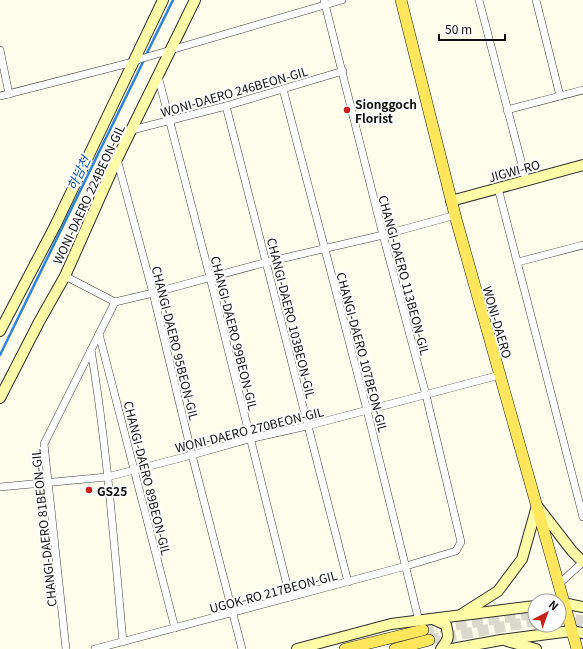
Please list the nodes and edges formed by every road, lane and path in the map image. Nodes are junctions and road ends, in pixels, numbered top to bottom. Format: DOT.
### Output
graph roads {
  1 [pos="163,0"];
  2 [pos="195,0"];
  3 [pos="342,0"];
  4 [pos="401,0"];
  5 [pos="479,0"];
  6 [pos="536,0"];
  7 [pos="325,2"];
  8 [pos="0,50"];
  9 [pos="167,51"];
  10 [pos="137,60"];
  11 [pos="343,71"];
  12 [pos="158,76"];
  13 [pos="283,89"];
  14 [pos="583,90"];
  15 [pos="9,94"];
  16 [pos="0,96"];
  17 [pos="560,96"];
  18 [pos="226,106"];
  19 [pos="507,110"];
  20 [pos="169,121"];
  21 [pos="132,130"];
  22 [pos="117,159"];
  23 [pos="583,165"];
  24 [pos="526,180"];
  25 [pos="498,188"];
  26 [pos="451,201"];
  27 [pos="456,215"];
  28 [pos="383,235"];
  29 [pos="583,245"];
  30 [pos="324,249"];
  31 [pos="267,262"];
  32 [pos="518,262"];
  33 [pos="65,276"];
  34 [pos="210,277"];
  35 [pos="153,293"];
  36 [pos="115,302"];
  37 [pos="0,331"];
  38 [pos="99,334"];
  39 [pos="91,350"];
  40 [pos="500,375"];
  41 [pos="426,395"];
  42 [pos="0,398"];
  43 [pos="367,410"];
  44 [pos="307,426"];
  45 [pos="250,439"];
  46 [pos="192,455"];
  47 [pos="135,470"];
  48 [pos="107,477"];
  49 [pos="583,482"];
  50 [pos="49,483"];
  51 [pos="575,484"];
  52 [pos="0,488"];
  53 [pos="537,506"];
  54 [pos="583,516"];
  55 [pos="456,551"];
  56 [pos="583,562"];
  57 [pos="406,566"];
  58 [pos="348,582"];
  59 [pos="559,584"];
  60 [pos="560,593"];
  61 [pos="290,597"];
  62 [pos="567,604"];
  63 [pos="527,607"];
  64 [pos="583,607"];
  65 [pos="232,612"];
  66 [pos="460,616"];
  67 [pos="433,619"];
  68 [pos="567,620"];
  69 [pos="421,625"];
  70 [pos="175,628"];
  71 [pos="571,631"];
  72 [pos="583,633"];
  73 [pos="428,640"];
  74 [pos="502,640"];
  75 [pos="123,642"];
  76 [pos="66,649"];
  77 [pos="95,649"];
  78 [pos="242,649"];
  79 [pos="297,649"];
  80 [pos="345,649"];
  81 [pos="395,649"];
  82 [pos="441,649"];
  83 [pos="452,649"];
  84 [pos="536,649"];
  85 [pos="577,649"];
  1 -- 10 [label="street"];
  2 -- 9 [label="street, WONI-DAERO 224BEON-GIL"];
  3 -- 7 [label="street"];
  4 -- 26 [label="main road, WONI-DAERO"];
  5 -- 19 [label="street"];
  6 -- 17 [label="street"];
  7 -- 9 [label="street"];
  7 -- 11 [label="street, CHANGI-DAERO 113BEON-GIL"];
  8 -- 15 [label="street"];
  9 -- 10 [label="street"];
  9 -- 12 [label="street, WONI-DAERO 224BEON-GIL"];
  10 -- 15 [label="street"];
  10 -- 37 [label="street"];
  11 -- 13 [label="street, WONI-DAERO 246BEON-GIL"];
  11 -- 28 [label="street, CHANGI-DAERO 113BEON-GIL"];
  12 -- 20 [label="street, CHANGI-DAERO 99BEON-GIL"];
  12 -- 21 [label="street, WONI-DAERO 224BEON-GIL"];
  13 -- 18 [label="street, WONI-DAERO 246BEON-GIL"];
  13 -- 30 [label="street, CHANGI-DAERO 107BEON-GIL"];
  14 -- 17 [label="street"];
  15 -- 16 [label="street"];
  17 -- 19 [label="street"];
  18 -- 20 [label="street, WONI-DAERO 246BEON-GIL"];
  18 -- 31 [label="street, CHANGI-DAERO 103BEON-GIL"];
  19 -- 24 [label="street"];
  20 -- 21 [label="street, WONI-DAERO 246BEON-GIL"];
  20 -- 34 [label="street, CHANGI-DAERO 99BEON-GIL"];
  21 -- 22 [label="street, WONI-DAERO 224BEON-GIL"];
  22 -- 33 [label="street, WONI-DAERO 224BEON-GIL"];
  22 -- 35 [label="street, CHANGI-DAERO 95BEON-GIL"];
  23 -- 24 [label="street, JIGWI-RO"];
  24 -- 25 [label="street, JIGWI-RO"];
  25 -- 26 [label="street, JIGWI-RO"];
  25 -- 32 [label="street"];
  26 -- 27 [label="main road, WONI-DAERO"];
  27 -- 28 [label="street"];
  27 -- 40 [label="main road, WONI-DAERO"];
  28 -- 30 [label="street"];
  28 -- 41 [label="street, CHANGI-DAERO 113BEON-GIL"];
  29 -- 32 [label="street"];
  30 -- 31 [label="street"];
  30 -- 43 [label="street, CHANGI-DAERO 107BEON-GIL"];
  31 -- 34 [label="street"];
  31 -- 44 [label="street, CHANGI-DAERO 103BEON-GIL"];
  32 -- 51 [label="street"];
  33 -- 36 [label="street"];
  33 -- 42 [label="street, WONI-DAERO 224BEON-GIL"];
  34 -- 35 [label="street"];
  34 -- 45 [label="street, CHANGI-DAERO 99BEON-GIL"];
  35 -- 36 [label="street"];
  35 -- 46 [label="street, CHANGI-DAERO 95BEON-GIL"];
  36 -- 38 [label="street, CHANGI-DAERO 81BEON-GIL"];
  38 -- 39 [label="street, CHANGI-DAERO 81BEON-GIL"];
  38 -- 47 [label="street, CHANGI-DAERO 89BEON-GIL"];
  39 -- 48 [label="street"];
  39 -- 50 [label="street, CHANGI-DAERO 81BEON-GIL"];
  40 -- 41 [label="street, WONI-DAERO 270BEON-GIL"];
  40 -- 53 [label="main road, WONI-DAERO"];
  41 -- 43 [label="street, WONI-DAERO 270BEON-GIL"];
  41 -- 55 [label="street, CHANGI-DAERO 113BEON-GIL"];
  43 -- 44 [label="street, WONI-DAERO 270BEON-GIL"];
  43 -- 57 [label="street, CHANGI-DAERO 107BEON-GIL"];
  44 -- 45 [label="street, WONI-DAERO 270BEON-GIL"];
  44 -- 58 [label="street, CHANGI-DAERO 103BEON-GIL"];
  45 -- 46 [label="street, WONI-DAERO 270BEON-GIL"];
  45 -- 61 [label="street, CHANGI-DAERO 99BEON-GIL"];
  46 -- 47 [label="street, WONI-DAERO 270BEON-GIL"];
  46 -- 65 [label="street, CHANGI-DAERO 95BEON-GIL"];
  47 -- 48 [label="street, WONI-DAERO 270BEON-GIL"];
  47 -- 70 [label="street, CHANGI-DAERO 89BEON-GIL"];
  48 -- 50 [label="street, WONI-DAERO 270BEON-GIL"];
  48 -- 75 [label="street"];
  49 -- 51 [label="street"];
  50 -- 52 [label="street, WONI-DAERO 270BEON-GIL"];
  50 -- 76 [label="street, CHANGI-DAERO 81BEON-GIL"];
  51 -- 54 [label="street"];
  53 -- 56 [label="street"];
  53 -- 59 [label="main road, WONI-DAERO"];
  53 -- 66 [label="street"];
  55 -- 57 [label="street, UGOK-RO 217BEON-GIL"];
  56 -- 59 [label="street"];
  57 -- 58 [label="street, UGOK-RO 217BEON-GIL"];
  57 -- 69 [label="street, CHANGI-DAERO 107BEON-GIL"];
  58 -- 61 [label="street, UGOK-RO 217BEON-GIL"];
  59 -- 60 [label="main road, WONI-DAERO"];
  61 -- 65 [label="street, UGOK-RO 217BEON-GIL"];
  62 -- 64 [label="street"];
  63 -- 66 [label="street"];
  65 -- 70 [label="street, UGOK-RO 217BEON-GIL"];
  65 -- 78 [label="street, CHANGI-DAERO 95BEON-GIL"];
  66 -- 67 [label="street"];
  67 -- 69 [label="street"];
  67 -- 82 [label="street"];
  68 -- 71 [label="main road, WONI-DAERO"];
  69 -- 79 [label="street"];
  69 -- 80 [label="main road"];
  70 -- 75 [label="street, UGOK-RO 217BEON-GIL"];
  71 -- 72 [label="street"];
  71 -- 74 [label="street"];
  71 -- 85 [label="main road, WONI-DAERO"];
  73 -- 81 [label="main road"];
  74 -- 83 [label="street"];
  74 -- 84 [label="street"];
  75 -- 77 [label="street, UGOK-RO 217BEON-GIL"];
}
